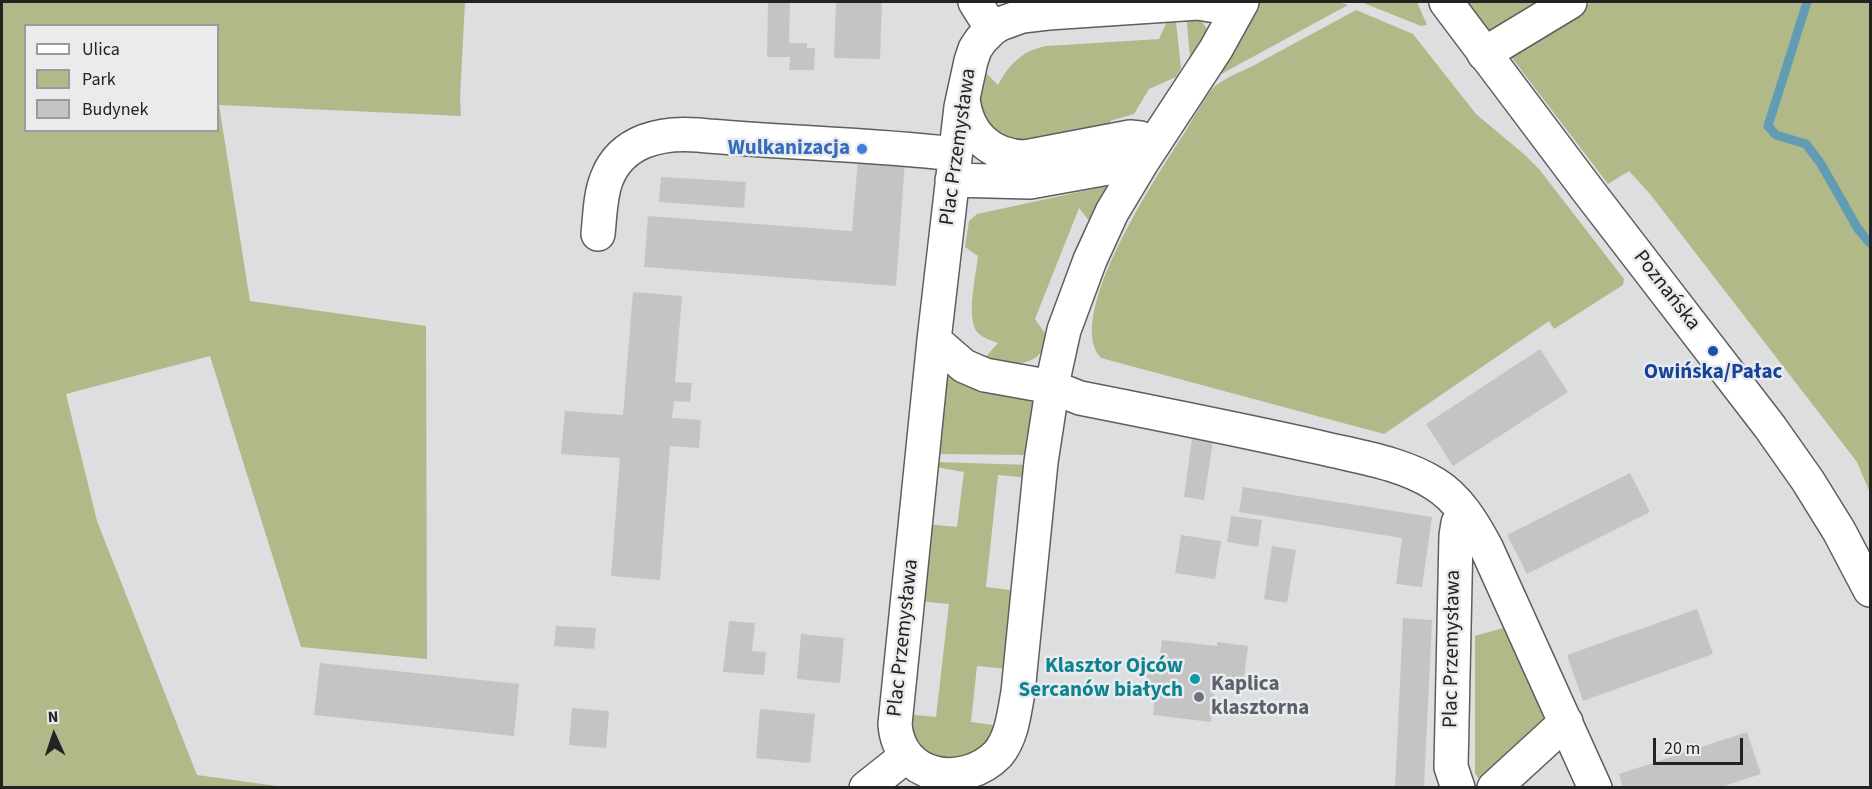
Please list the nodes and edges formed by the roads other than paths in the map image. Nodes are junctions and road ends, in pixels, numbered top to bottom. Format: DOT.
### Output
graph roads {
  1 [pos="1446,2"];
  2 [pos="1570,2"];
  3 [pos="1239,7"];
  4 [pos="984,15"];
  5 [pos="1484,54"];
  6 [pos="963,99"];
  7 [pos="1146,157"];
  8 [pos="953,167"];
  9 [pos="598,234"];
  10 [pos="934,340"];
  11 [pos="1052,387"];
  12 [pos="1465,513"];
  13 [pos="1870,590"];
  14 [pos="1566,722"];
  15 [pos="905,757"];
  16 [pos="929,781"];
  17 [pos="866,788"];
  18 [pos="1458,788"];
  19 [pos="1494,788"];
  20 [pos="1595,788"];
  1 -- 5 [label="street, Poznańska"];
  2 -- 5 [label="street"];
  3 -- 4 [label="street, Plac Przemysława"];
  3 -- 7 [label="street, Plac Przemysława"];
  4 -- 6 [label="street, Plac Przemysława"];
  5 -- 13 [label="street, Poznańska"];
  6 -- 7 [label="street"];
  6 -- 8 [label="street, Plac Przemysława"];
  7 -- 8 [label="street"];
  7 -- 11 [label="street, Plac Przemysława"];
  8 -- 9 [label="street"];
  8 -- 10 [label="street, Plac Przemysława"];
  10 -- 11 [label="street, Plac Przemysława"];
  10 -- 15 [label="street, Plac Przemysława"];
  11 -- 12 [label="street, Plac Przemysława"];
  11 -- 16 [label="street, Plac Przemysława"];
  12 -- 14 [label="street, Plac Przemysława"];
  12 -- 18 [label="street, Plac Przemysława"];
  14 -- 19 [label="street"];
  14 -- 20 [label="street, Plac Przemysława"];
  15 -- 16 [label="street, Plac Przemysława"];
  15 -- 17 [label="street"];
}
